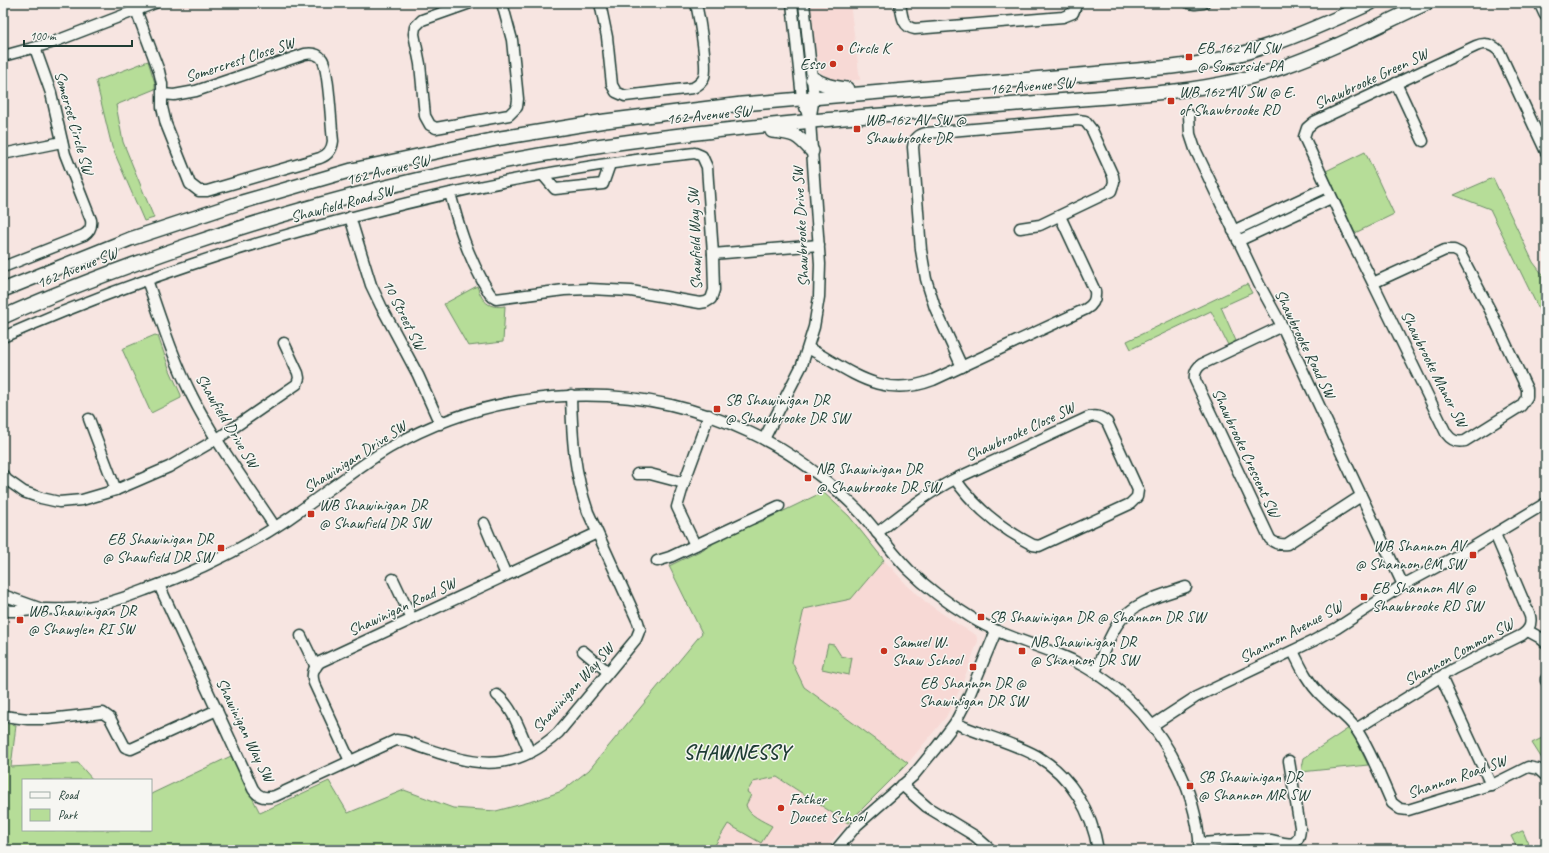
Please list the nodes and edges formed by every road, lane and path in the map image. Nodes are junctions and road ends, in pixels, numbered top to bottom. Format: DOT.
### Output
graph roads {
  1 [pos="155,3"];
  2 [pos="470,3"];
  3 [pos="502,3"];
  4 [pos="600,3"];
  5 [pos="696,3"];
  6 [pos="792,3"];
  7 [pos="804,3"];
  8 [pos="900,3"];
  9 [pos="1077,3"];
  10 [pos="1189,3"];
  11 [pos="1204,3"];
  12 [pos="1371,3"];
  13 [pos="1422,3"];
  14 [pos="1427,3"];
  15 [pos="1541,3"];
  16 [pos="136,10"];
  17 [pos="1410,11"];
  18 [pos="1546,14"];
  19 [pos="35,48"];
  20 [pos="3,56"];
  21 [pos="812,78"];
  22 [pos="1396,83"];
  23 [pos="877,92"];
  24 [pos="162,94"];
  25 [pos="808,98"];
  26 [pos="1189,115"];
  27 [pos="810,121"];
  28 [pos="748,128"];
  29 [pos="1423,141"];
  30 [pos="62,142"];
  31 [pos="812,151"];
  32 [pos="1546,152"];
  33 [pos="3,154"];
  34 [pos="702,156"];
  35 [pos="610,164"];
  36 [pos="543,175"];
  37 [pos="1327,187"];
  38 [pos="450,193"];
  39 [pos="1331,198"];
  40 [pos="1060,216"];
  41 [pos="350,217"];
  42 [pos="1020,228"];
  43 [pos="1233,231"];
  44 [pos="1238,241"];
  45 [pos="819,245"];
  46 [pos="714,254"];
  47 [pos="3,268"];
  48 [pos="147,280"];
  49 [pos="1373,283"];
  50 [pos="3,290"];
  51 [pos="3,317"];
  52 [pos="1282,326"];
  53 [pos="3,337"];
  54 [pos="284,342"];
  55 [pos="808,348"];
  56 [pos="962,367"];
  57 [pos="570,395"];
  58 [pos="709,415"];
  59 [pos="89,419"];
  60 [pos="440,424"];
  61 [pos="217,439"];
  62 [pos="764,439"];
  63 [pos="637,474"];
  64 [pos="3,475"];
  65 [pos="955,479"];
  66 [pos="684,483"];
  67 [pos="116,490"];
  68 [pos="1361,496"];
  69 [pos="1546,503"];
  70 [pos="779,506"];
  71 [pos="484,523"];
  72 [pos="275,527"];
  73 [pos="597,533"];
  74 [pos="877,533"];
  75 [pos="1495,534"];
  76 [pos="695,545"];
  77 [pos="657,561"];
  78 [pos="506,575"];
  79 [pos="393,579"];
  80 [pos="159,585"];
  81 [pos="1403,585"];
  82 [pos="1186,587"];
  83 [pos="3,596"];
  84 [pos="3,610"];
  85 [pos="44,610"];
  86 [pos="412,619"];
  87 [pos="996,631"];
  88 [pos="1528,631"];
  89 [pos="301,636"];
  90 [pos="1546,643"];
  91 [pos="583,651"];
  92 [pos="1293,651"];
  93 [pos="316,667"];
  94 [pos="608,672"];
  95 [pos="1095,672"];
  96 [pos="1441,676"];
  97 [pos="497,695"];
  98 [pos="217,710"];
  99 [pos="3,716"];
  100 [pos="955,723"];
  101 [pos="1153,725"];
  102 [pos="1356,729"];
  103 [pos="530,753"];
  104 [pos="350,761"];
  105 [pos="1289,761"];
  106 [pos="1546,776"];
  107 [pos="902,785"];
  108 [pos="1491,785"];
  109 [pos="1200,846"];
  110 [pos="836,850"];
  111 [pos="991,850"];
  112 [pos="1098,850"];
  1 -- 16 [label="street"];
  2 -- 3 [label="street"];
  4 -- 5 [label="street"];
  6 -- 25 [label="street"];
  7 -- 21 [label="street"];
  8 -- 9 [label="street"];
  10 -- 11 [label="street"];
  12 -- 23 [label="main road, 162 Avenue SW"];
  13 -- 17 [label="main road"];
  14 -- 17 [label="main road, 162 Avenue SW"];
  15 -- 18 [label="main road"];
  16 -- 19 [label="street"];
  16 -- 24 [label="street, Somercrest Close SW"];
  17 -- 27 [label="main road, 162 Avenue SW"];
  19 -- 20 [label="street"];
  19 -- 30 [label="street, Somerset Circle SW"];
  21 -- 23 [label="main road"];
  21 -- 25 [label="street"];
  22 -- 29 [label="street"];
  22 -- 32 [label="street, Shawbrooke Green SW"];
  22 -- 37 [label="street, Shawbrooke Green SW"];
  23 -- 25 [label="main road, 162 Avenue SW"];
  24 -- 24 [label="street, Somercrest Close SW"];
  25 -- 27 [label="street, Shawbrooke Drive SW"];
  25 -- 50 [label="main road, 162 Avenue SW"];
  26 -- 43 [label="street, Shawbrooke Road SW"];
  27 -- 28 [label="main road, 162 Avenue SW"];
  27 -- 31 [label="street, Shawbrooke Drive SW"];
  28 -- 31 [label="main road"];
  28 -- 51 [label="main road, 162 Avenue SW"];
  30 -- 33 [label="street"];
  30 -- 47 [label="street, Somerset Circle SW"];
  31 -- 45 [label="street, Shawbrooke Drive SW"];
  34 -- 35 [label="street, Shawfield Road SW"];
  34 -- 46 [label="street, Shawfield Way SW"];
  35 -- 36 [label="street, Shawfield Road SW"];
  35 -- 36 [label="street"];
  36 -- 38 [label="street, Shawfield Road SW"];
  37 -- 39 [label="street, Shawbrooke Manor SW"];
  37 -- 43 [label="street"];
  38 -- 41 [label="street, Shawfield Road SW"];
  38 -- 46 [label="street, Shawfield Way SW"];
  39 -- 44 [label="street"];
  39 -- 49 [label="street, Shawbrooke Manor SW"];
  40 -- 42 [label="street"];
  40 -- 56 [label="street"];
  40 -- 56 [label="street"];
  41 -- 48 [label="street, Shawfield Road SW"];
  41 -- 60 [label="street, 10 Street SW"];
  43 -- 44 [label="street, Shawbrooke Road SW"];
  44 -- 52 [label="street, Shawbrooke Road SW"];
  45 -- 46 [label="street"];
  45 -- 55 [label="street, Shawbrooke Drive SW"];
  48 -- 53 [label="street, Shawfield Road SW"];
  48 -- 61 [label="street, Shawfield Drive SW"];
  49 -- 49 [label="street, Shawbrooke Manor SW"];
  52 -- 68 [label="street, Shawbrooke Road SW"];
  52 -- 68 [label="street, Shawbrooke Crescent SW"];
  54 -- 61 [label="street"];
  55 -- 56 [label="street"];
  55 -- 62 [label="street, Shawbrooke Drive SW"];
  57 -- 58 [label="street, Shawinigan Drive SW"];
  57 -- 60 [label="street, Shawinigan Drive SW"];
  57 -- 73 [label="street, Shawinigan Way SW"];
  58 -- 62 [label="street, Shawinigan Drive SW"];
  58 -- 66 [label="street"];
  59 -- 67 [label="street"];
  60 -- 72 [label="street, Shawinigan Drive SW"];
  61 -- 67 [label="street"];
  61 -- 72 [label="street, Shawfield Drive SW"];
  62 -- 74 [label="street, Shawinigan Drive SW"];
  63 -- 66 [label="street"];
  64 -- 67 [label="street"];
  65 -- 65 [label="street, Shawbrooke Close SW"];
  65 -- 74 [label="street, Shawbrooke Close SW"];
  66 -- 76 [label="street"];
  68 -- 81 [label="street, Shawbrooke Road SW"];
  69 -- 75 [label="street, Shannon Avenue SW"];
  70 -- 76 [label="street"];
  71 -- 78 [label="street"];
  72 -- 80 [label="street, Shawinigan Drive SW"];
  73 -- 78 [label="street, Shawinigan Road SW"];
  73 -- 94 [label="street, Shawinigan Way SW"];
  74 -- 87 [label="street, Shawinigan Drive SW"];
  75 -- 81 [label="street, Shannon Avenue SW"];
  75 -- 88 [label="street, Shannon Common SW"];
  76 -- 77 [label="street"];
  78 -- 86 [label="street, Shawinigan Road SW"];
  79 -- 86 [label="street"];
  80 -- 85 [label="street, Shawinigan Drive SW"];
  80 -- 98 [label="street, Shawinigan Way SW"];
  81 -- 92 [label="street, Shannon Avenue SW"];
  82 -- 95 [label="street"];
  83 -- 85 [label="street, Shawinigan Drive SW"];
  84 -- 85 [label="street, Shawinigan Drive SW"];
  86 -- 93 [label="street, Shawinigan Road SW"];
  87 -- 95 [label="street, Shawinigan Drive SW"];
  87 -- 100 [label="street"];
  88 -- 90 [label="street"];
  88 -- 96 [label="street, Shannon Common SW"];
  89 -- 93 [label="street"];
  91 -- 94 [label="street"];
  92 -- 101 [label="street, Shannon Avenue SW"];
  92 -- 102 [label="street, Shannon Road SW"];
  93 -- 104 [label="street"];
  94 -- 103 [label="street, Shawinigan Way SW"];
  95 -- 101 [label="street, Shawinigan Drive SW"];
  96 -- 102 [label="street, Shannon Common SW"];
  96 -- 108 [label="street"];
  97 -- 103 [label="street"];
  98 -- 99 [label="street"];
  98 -- 104 [label="street, Shawinigan Way SW"];
  100 -- 107 [label="street"];
  100 -- 112 [label="street"];
  101 -- 109 [label="street, Shawinigan Drive SW"];
  102 -- 108 [label="street, Shannon Road SW"];
  103 -- 104 [label="street, Shawinigan Way SW"];
  105 -- 109 [label="street"];
  106 -- 108 [label="street, Shannon Road SW"];
  107 -- 110 [label="street"];
  107 -- 111 [label="street"];
}
